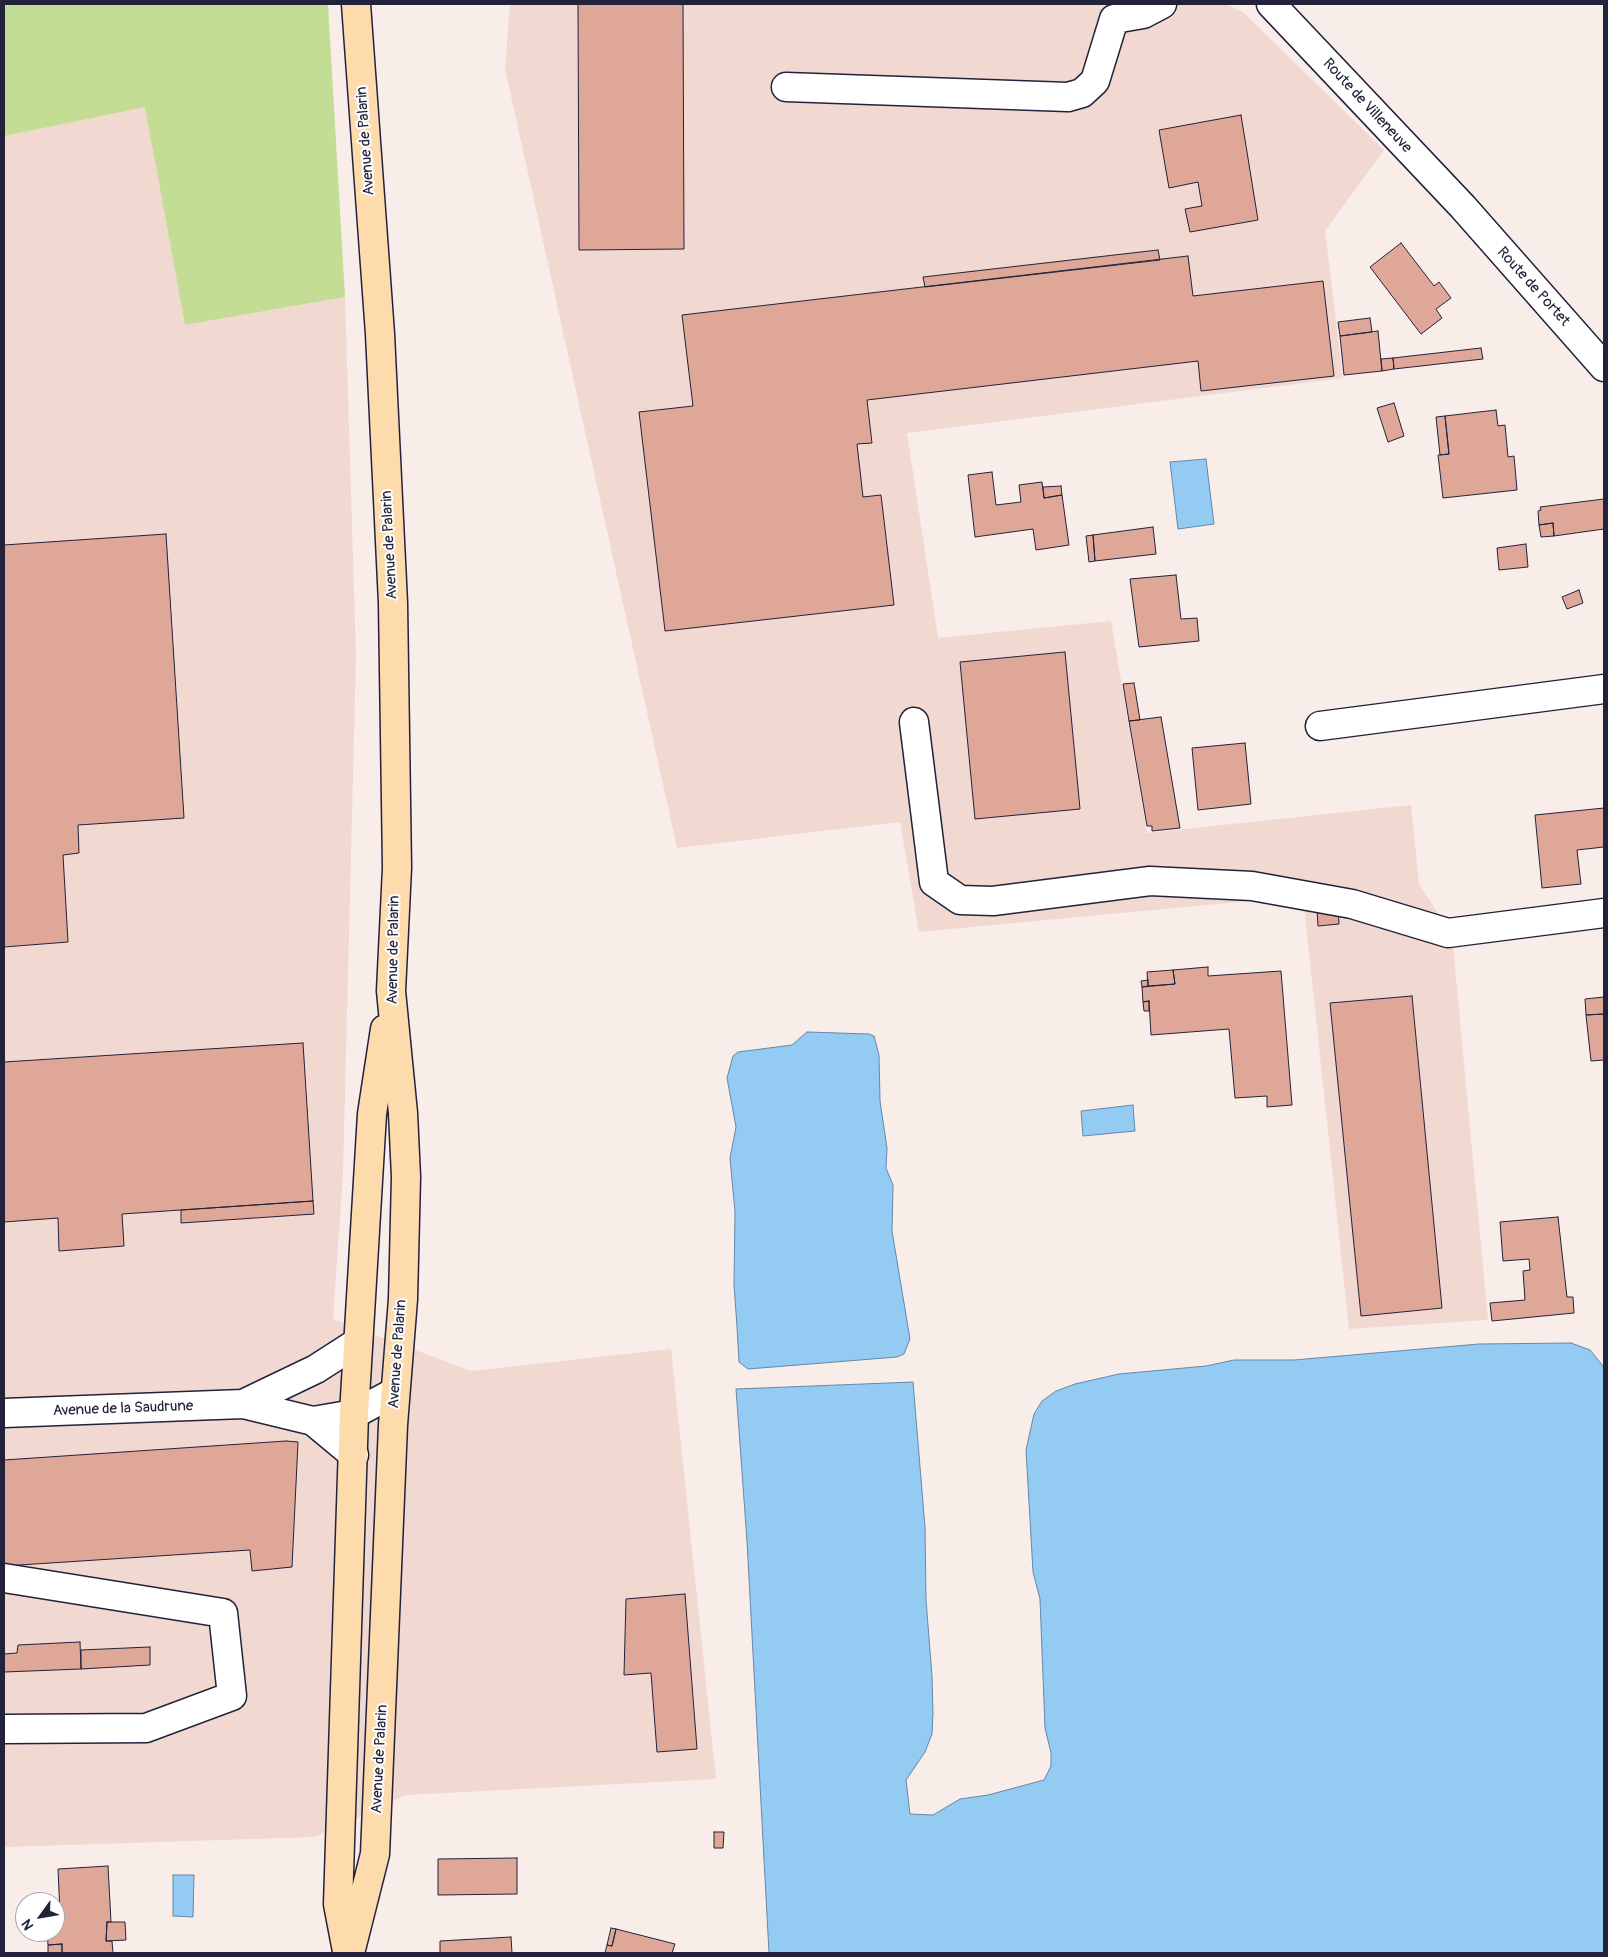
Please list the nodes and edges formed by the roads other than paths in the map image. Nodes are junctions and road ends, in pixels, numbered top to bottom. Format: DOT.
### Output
graph roads {
  1 [pos="356,4"];
  2 [pos="1162,4"];
  3 [pos="1272,4"];
  4 [pos="1107,12"];
  5 [pos="786,87"];
  6 [pos="1463,207"];
  7 [pos="1604,367"];
  8 [pos="1604,689"];
  9 [pos="914,722"];
  10 [pos="1320,726"];
  11 [pos="1604,913"];
  12 [pos="391,991"];
  13 [pos="358,1342"];
  14 [pos="316,1369"];
  15 [pos="370,1400"];
  16 [pos="243,1404"];
  17 [pos="4,1413"];
  18 [pos="313,1421"];
  19 [pos="354,1455"];
  20 [pos="4,1578"];
  21 [pos="4,1729"];
  22 [pos="348,1953"];
  1 -- 12 [label="main road, Avenue de Palarin"];
  2 -- 4 [label="street"];
  3 -- 6 [label="street, Route de Villeneuve"];
  4 -- 5 [label="street"];
  6 -- 7 [label="street, Route de Portet"];
  8 -- 10 [label="street"];
  9 -- 11 [label="street"];
  12 -- 13 [label="main road, Avenue de Palarin"];
  12 -- 15 [label="main road, Avenue de Palarin"];
  13 -- 14 [label="street, Avenue de la Saudrune"];
  13 -- 15 [label="main road, Avenue de Palarin"];
  14 -- 15 [label="street"];
  14 -- 16 [label="street, Avenue de la Saudrune"];
  15 -- 18 [label="street, Avenue de la Saudrune"];
  15 -- 19 [label="main road, Avenue de Palarin"];
  15 -- 22 [label="main road, Avenue de Palarin"];
  16 -- 17 [label="street, Avenue de la Saudrune"];
  16 -- 18 [label="street, Avenue de la Saudrune"];
  18 -- 19 [label="street, Avenue de la Saudrune"];
  19 -- 22 [label="main road, Avenue de Palarin"];
  20 -- 21 [label="street"];
}
